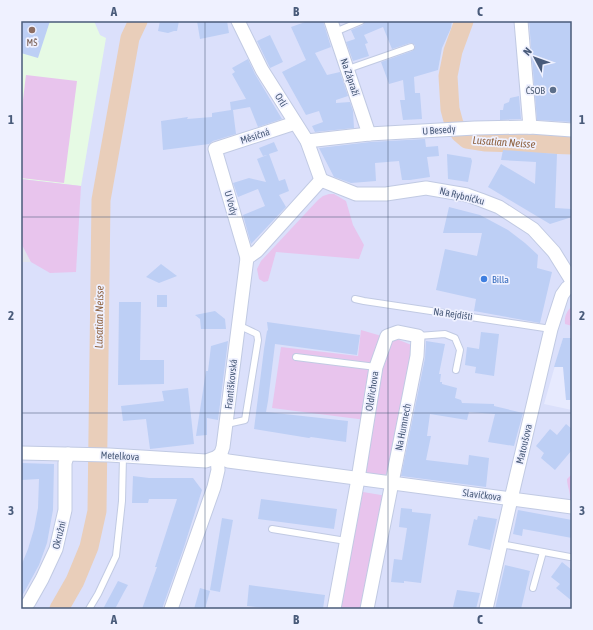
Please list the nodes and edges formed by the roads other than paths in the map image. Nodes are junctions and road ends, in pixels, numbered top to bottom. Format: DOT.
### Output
graph roads {
  1 [pos="238,21"];
  2 [pos="361,21"];
  3 [pos="521,21"];
  4 [pos="333,27"];
  5 [pos="411,47"];
  6 [pos="348,69"];
  7 [pos="295,123"];
  8 [pos="530,127"];
  9 [pos="572,130"];
  10 [pos="369,134"];
  11 [pos="307,141"];
  12 [pos="215,149"];
  13 [pos="321,180"];
  14 [pos="247,258"];
  15 [pos="572,281"];
  16 [pos="572,284"];
  17 [pos="355,299"];
  18 [pos="238,325"];
  19 [pos="551,329"];
  20 [pos="418,336"];
  21 [pos="296,358"];
  22 [pos="376,367"];
  23 [pos="456,370"];
  24 [pos="227,424"];
  25 [pos="21,454"];
  26 [pos="68,454"];
  27 [pos="122,456"];
  28 [pos="217,457"];
  29 [pos="358,480"];
  30 [pos="392,484"];
  31 [pos="510,499"];
  32 [pos="572,507"];
  33 [pos="272,529"];
  34 [pos="346,541"];
  35 [pos="501,544"];
  36 [pos="543,552"];
  37 [pos="570,557"];
  38 [pos="533,588"];
  39 [pos="23,609"];
  40 [pos="89,609"];
  41 [pos="171,609"];
  42 [pos="334,609"];
  43 [pos="367,609"];
  44 [pos="486,609"];
  1 -- 7 [label="street, Orlí"];
  2 -- 4 [label="lane"];
  3 -- 8 [label="street"];
  4 -- 6 [label="street, Na Zápraží"];
  5 -- 6 [label="lane"];
  6 -- 10 [label="street, Na Zápraží"];
  7 -- 11 [label="street, Orlí"];
  7 -- 12 [label="street, Měsíčná"];
  8 -- 9 [label="street, U Besedy"];
  8 -- 10 [label="street, U Besedy"];
  10 -- 11 [label="street, U Besedy"];
  11 -- 13 [label="street, Orlí"];
  12 -- 14 [label="street, U Vody"];
  13 -- 14 [label="street"];
  13 -- 15 [label="street, Na Rybníčku"];
  14 -- 18 [label="street, Františkovská"];
  16 -- 19 [label="street, Matoušova"];
  17 -- 19 [label="lane, Na Rejdišti"];
  18 -- 24 [label="street, Františkovská"];
  18 -- 24 [label="lane"];
  19 -- 31 [label="street, Matoušova"];
  20 -- 22 [label="street, Oldřichova"];
  20 -- 23 [label="lane"];
  20 -- 30 [label="street, Na Humnech"];
  21 -- 22 [label="lane"];
  22 -- 29 [label="street, Oldřichova"];
  24 -- 28 [label="street, Františkovská"];
  25 -- 26 [label="street, Metelkova"];
  26 -- 27 [label="street, Metelkova"];
  26 -- 39 [label="street, Okružní"];
  27 -- 28 [label="street, Metelkova"];
  27 -- 40 [label="lane"];
  28 -- 29 [label="street"];
  28 -- 41 [label="street, Františkovská"];
  29 -- 30 [label="street"];
  29 -- 34 [label="street, Oldřichova"];
  30 -- 31 [label="street, Slavíčkova"];
  30 -- 43 [label="street"];
  31 -- 32 [label="street, Slavíčkova"];
  31 -- 35 [label="street, Matoušova"];
  33 -- 34 [label="lane"];
  34 -- 42 [label="street, Oldřichova"];
  35 -- 36 [label="lane"];
  35 -- 44 [label="street, Matoušova"];
  36 -- 37 [label="lane"];
  36 -- 38 [label="lane"];
}
